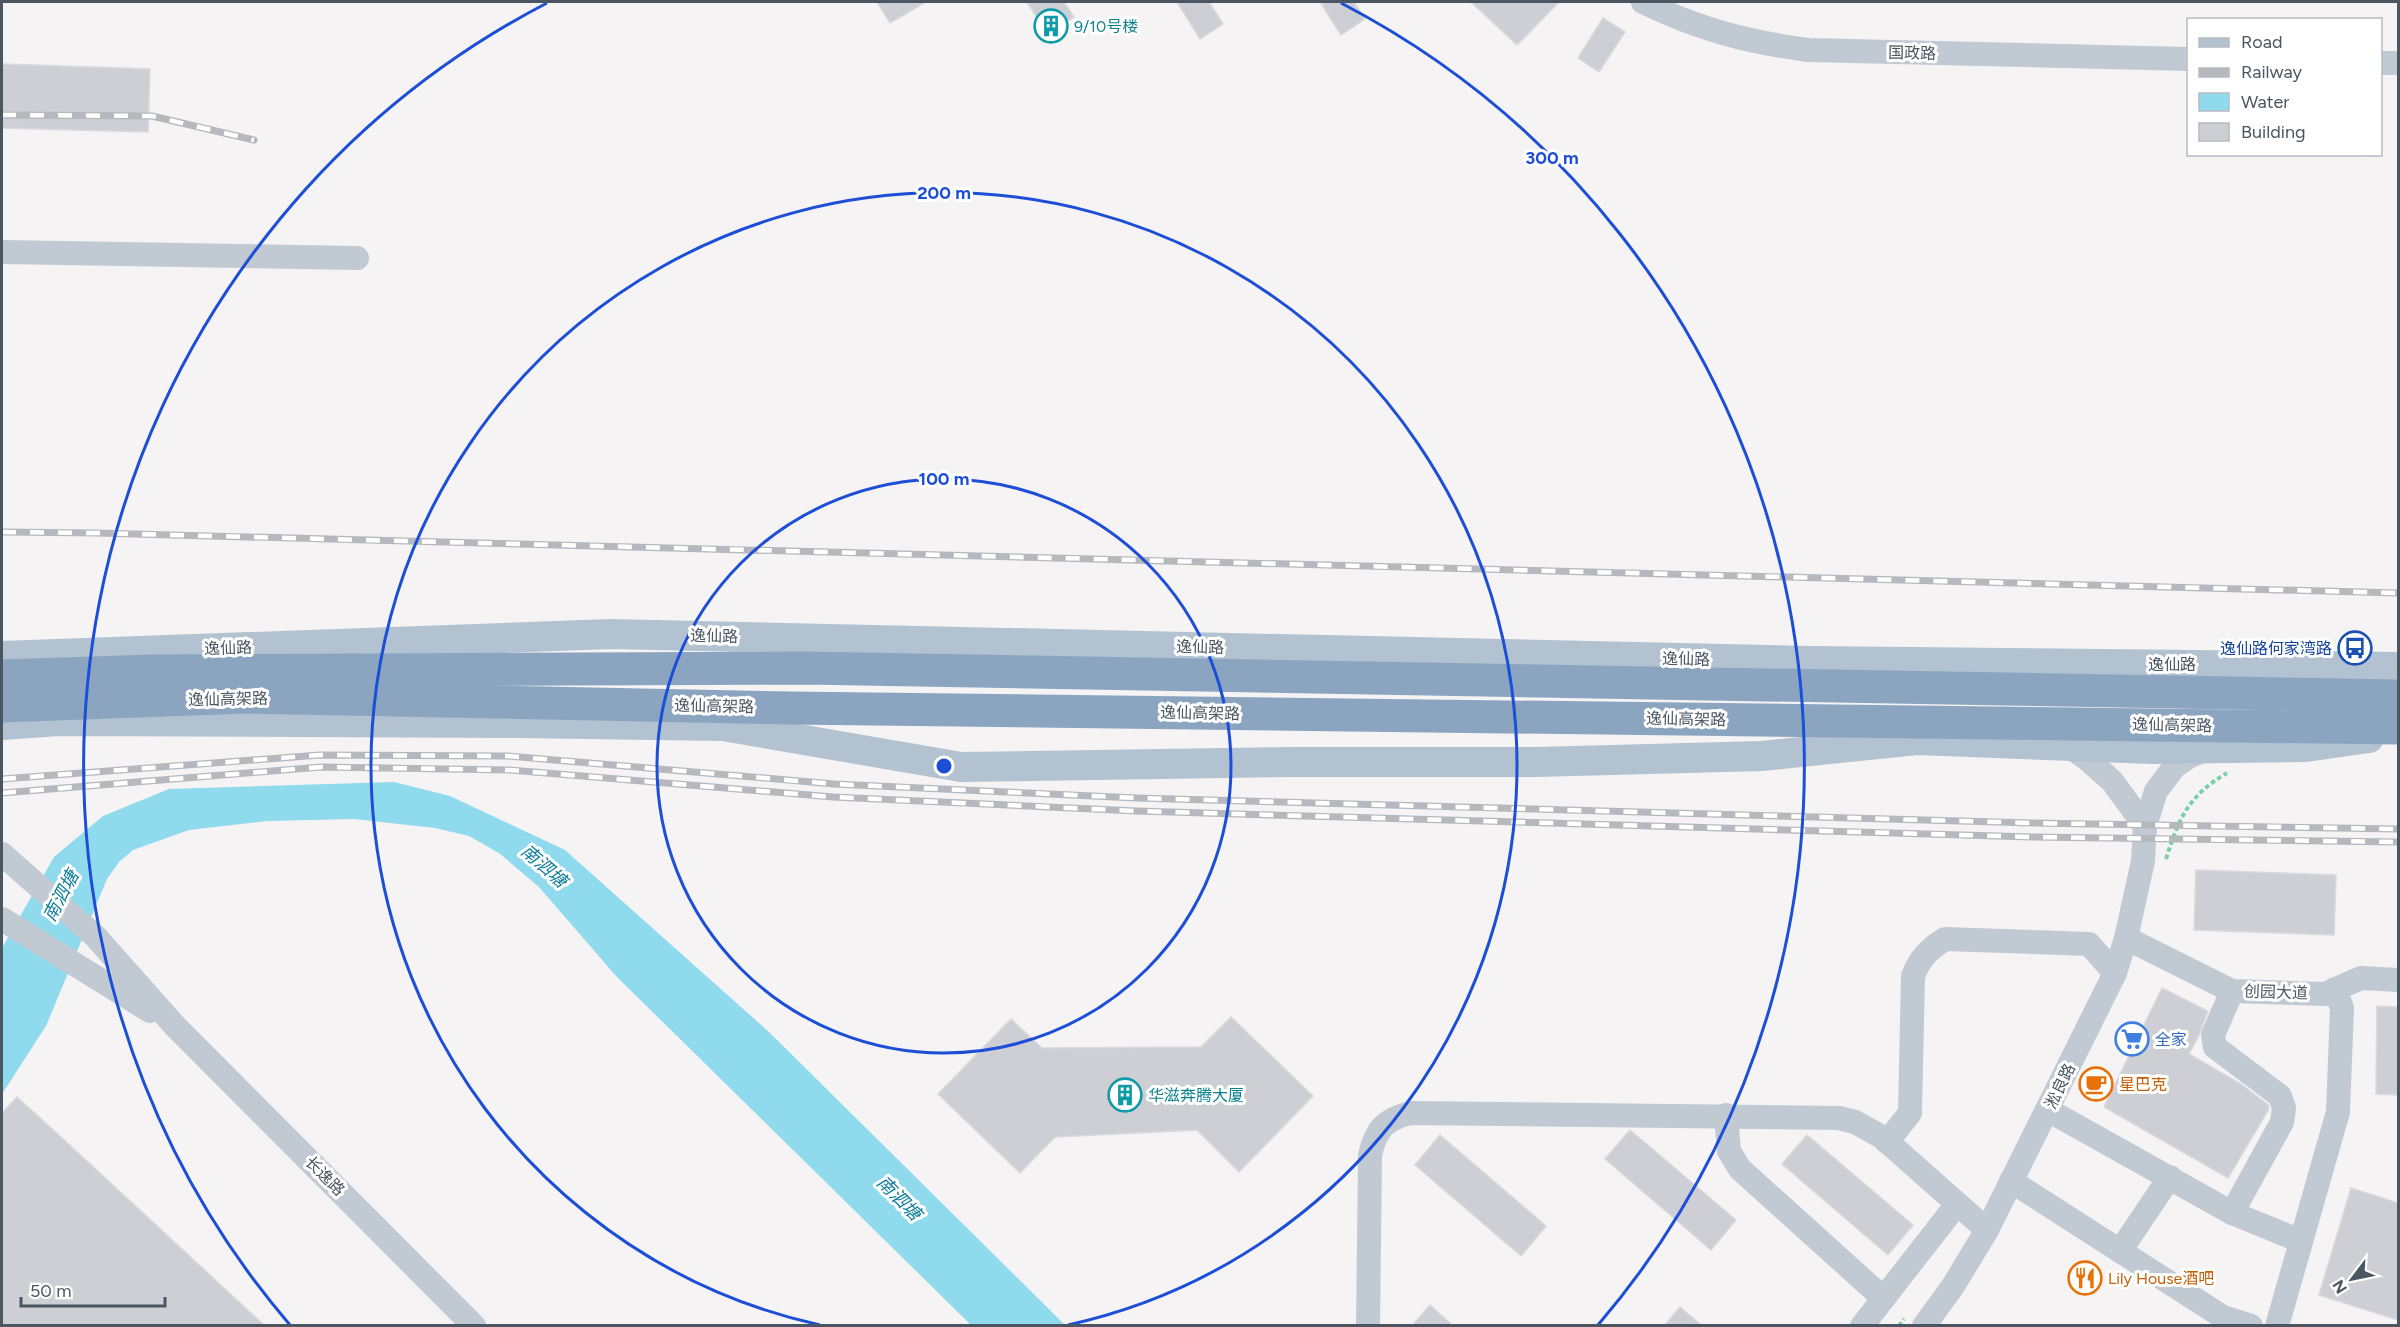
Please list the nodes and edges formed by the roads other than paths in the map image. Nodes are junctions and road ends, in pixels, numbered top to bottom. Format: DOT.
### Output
graph roads {
  1 [pos="1643,2"];
  2 [pos="2187,59"];
  3 [pos="2382,63"];
  4 [pos="2398,63"];
  5 [pos="2,252"];
  6 [pos="357,258"];
  7 [pos="2,656"];
  8 [pos="2398,667"];
  9 [pos="2,676"];
  10 [pos="2398,696"];
  11 [pos="2,706"];
  12 [pos="1848,721"];
  13 [pos="40,722"];
  14 [pos="2,725"];
  15 [pos="723,726"];
  16 [pos="2398,731"];
  17 [pos="2,734"];
  18 [pos="2067,745"];
  19 [pos="2208,749"];
  20 [pos="2145,826"];
  21 [pos="2,854"];
  22 [pos="2,919"];
  23 [pos="2126,938"];
  24 [pos="2115,973"];
  25 [pos="2398,980"];
  26 [pos="2335,989"];
  27 [pos="2232,991"];
  28 [pos="175,1026"];
  29 [pos="2048,1110"];
  30 [pos="1726,1115"];
  31 [pos="1887,1142"];
  32 [pos="2170,1178"];
  33 [pos="2011,1181"];
  34 [pos="1957,1204"];
  35 [pos="2232,1213"];
  36 [pos="1987,1230"];
  37 [pos="2301,1241"];
  38 [pos="2120,1251"];
  39 [pos="1883,1298"];
  40 [pos="474,1326"];
  41 [pos="1368,1326"];
  42 [pos="1862,1326"];
  43 [pos="1924,1326"];
  44 [pos="2251,1326"];
  45 [pos="2277,1326"];
  1 -- 2 [label="street, 国政路"];
  3 -- 4 [label="street"];
  5 -- 6 [label="street"];
  7 -- 8 [label="main road, 逸仙路"];
  9 -- 10 [label="highway, 逸仙高架路"];
  11 -- 12 [label="highway, 逸仙高架路"];
  12 -- 15 [label="highway"];
  12 -- 16 [label="highway, 逸仙高架路"];
  13 -- 14 [label="main road"];
  13 -- 15 [label="main road"];
  13 -- 17 [label="street"];
  15 -- 16 [label="main road"];
  15 -- 18 [label="main road"];
  16 -- 19 [label="main road"];
  18 -- 19 [label="main road"];
  18 -- 20 [label="street"];
  19 -- 20 [label="street, 淞良路"];
  20 -- 23 [label="street, 淞良路"];
  21 -- 28 [label="street, 长逸路"];
  22 -- 28 [label="street, 长逸路"];
  23 -- 24 [label="street, 淞良路"];
  23 -- 27 [label="street, 创园大道"];
  24 -- 29 [label="street, 淞良路"];
  24 -- 31 [label="street"];
  25 -- 26 [label="street, 创园大道"];
  26 -- 27 [label="street, 创园大道"];
  26 -- 37 [label="street"];
  27 -- 35 [label="street"];
  28 -- 40 [label="street, 长逸路"];
  29 -- 32 [label="street"];
  29 -- 33 [label="street, 淞良路"];
  30 -- 31 [label="street"];
  30 -- 39 [label="street"];
  30 -- 41 [label="street"];
  31 -- 34 [label="street"];
  32 -- 35 [label="street"];
  32 -- 38 [label="street"];
  33 -- 36 [label="street, 淞良路"];
  33 -- 38 [label="street"];
  34 -- 36 [label="street"];
  34 -- 39 [label="street"];
  35 -- 37 [label="street"];
  36 -- 43 [label="street, 淞良路"];
  37 -- 45 [label="street"];
  38 -- 44 [label="street"];
  39 -- 42 [label="street"];
}
